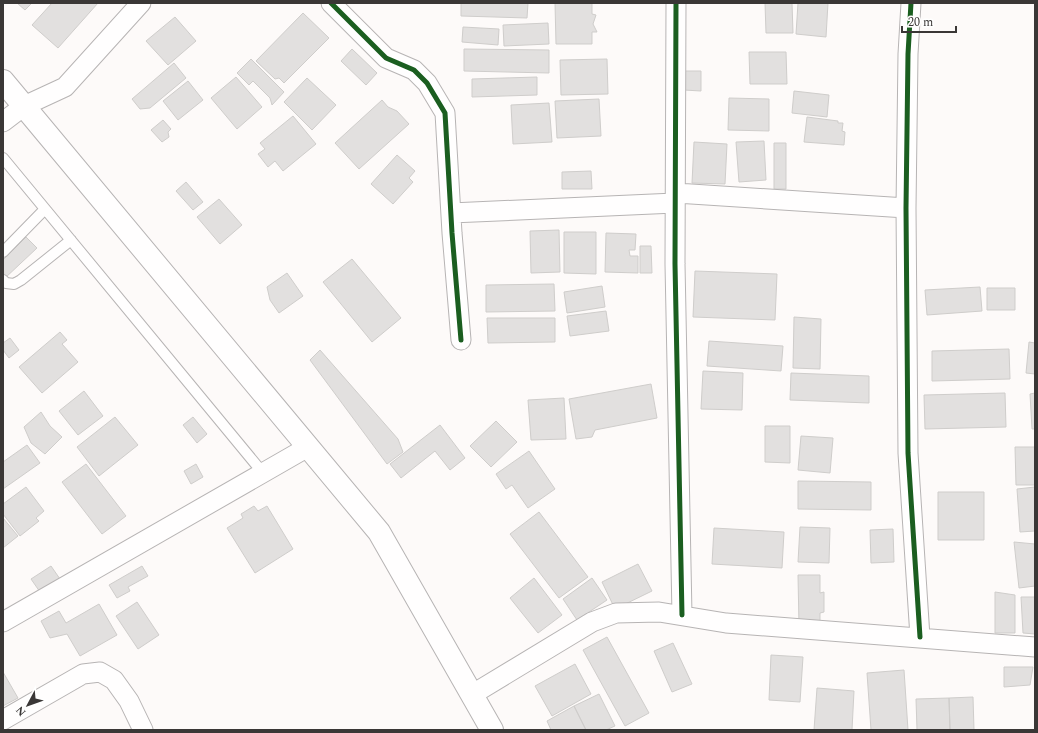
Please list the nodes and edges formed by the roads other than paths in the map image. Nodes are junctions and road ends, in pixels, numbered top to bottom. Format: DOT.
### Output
graph roads {
  1 [pos="141,3"];
  2 [pos="331,3"];
  3 [pos="676,3"];
  4 [pos="911,3"];
  5 [pos="3,81"];
  6 [pos="24,106"];
  7 [pos="3,122"];
  8 [pos="3,158"];
  9 [pos="675,198"];
  10 [pos="906,208"];
  11 [pos="45,209"];
  12 [pos="451,213"];
  13 [pos="71,240"];
  14 [pos="3,252"];
  15 [pos="3,280"];
  16 [pos="461,340"];
  17 [pos="308,447"];
  18 [pos="263,473"];
  19 [pos="682,616"];
  20 [pos="3,622"];
  21 [pos="920,637"];
  22 [pos="1035,647"];
  23 [pos="473,694"];
  24 [pos="3,720"];
  25 [pos="143,730"];
  26 [pos="492,730"];
  1 -- 6 [label="street"];
  2 -- 12 [label="street"];
  3 -- 9 [label="street"];
  4 -- 10 [label="street"];
  5 -- 6 [label="main road"];
  6 -- 7 [label="street"];
  6 -- 17 [label="main road"];
  8 -- 11 [label="lane"];
  9 -- 10 [label="street"];
  9 -- 12 [label="street"];
  9 -- 19 [label="street"];
  10 -- 21 [label="street"];
  11 -- 13 [label="lane"];
  11 -- 14 [label="lane"];
  12 -- 16 [label="street"];
  13 -- 15 [label="lane"];
  13 -- 18 [label="lane"];
  17 -- 18 [label="street"];
  17 -- 23 [label="main road"];
  18 -- 20 [label="street"];
  19 -- 21 [label="street"];
  19 -- 23 [label="street"];
  21 -- 22 [label="street"];
  23 -- 26 [label="main road"];
  24 -- 25 [label="street"];
}
